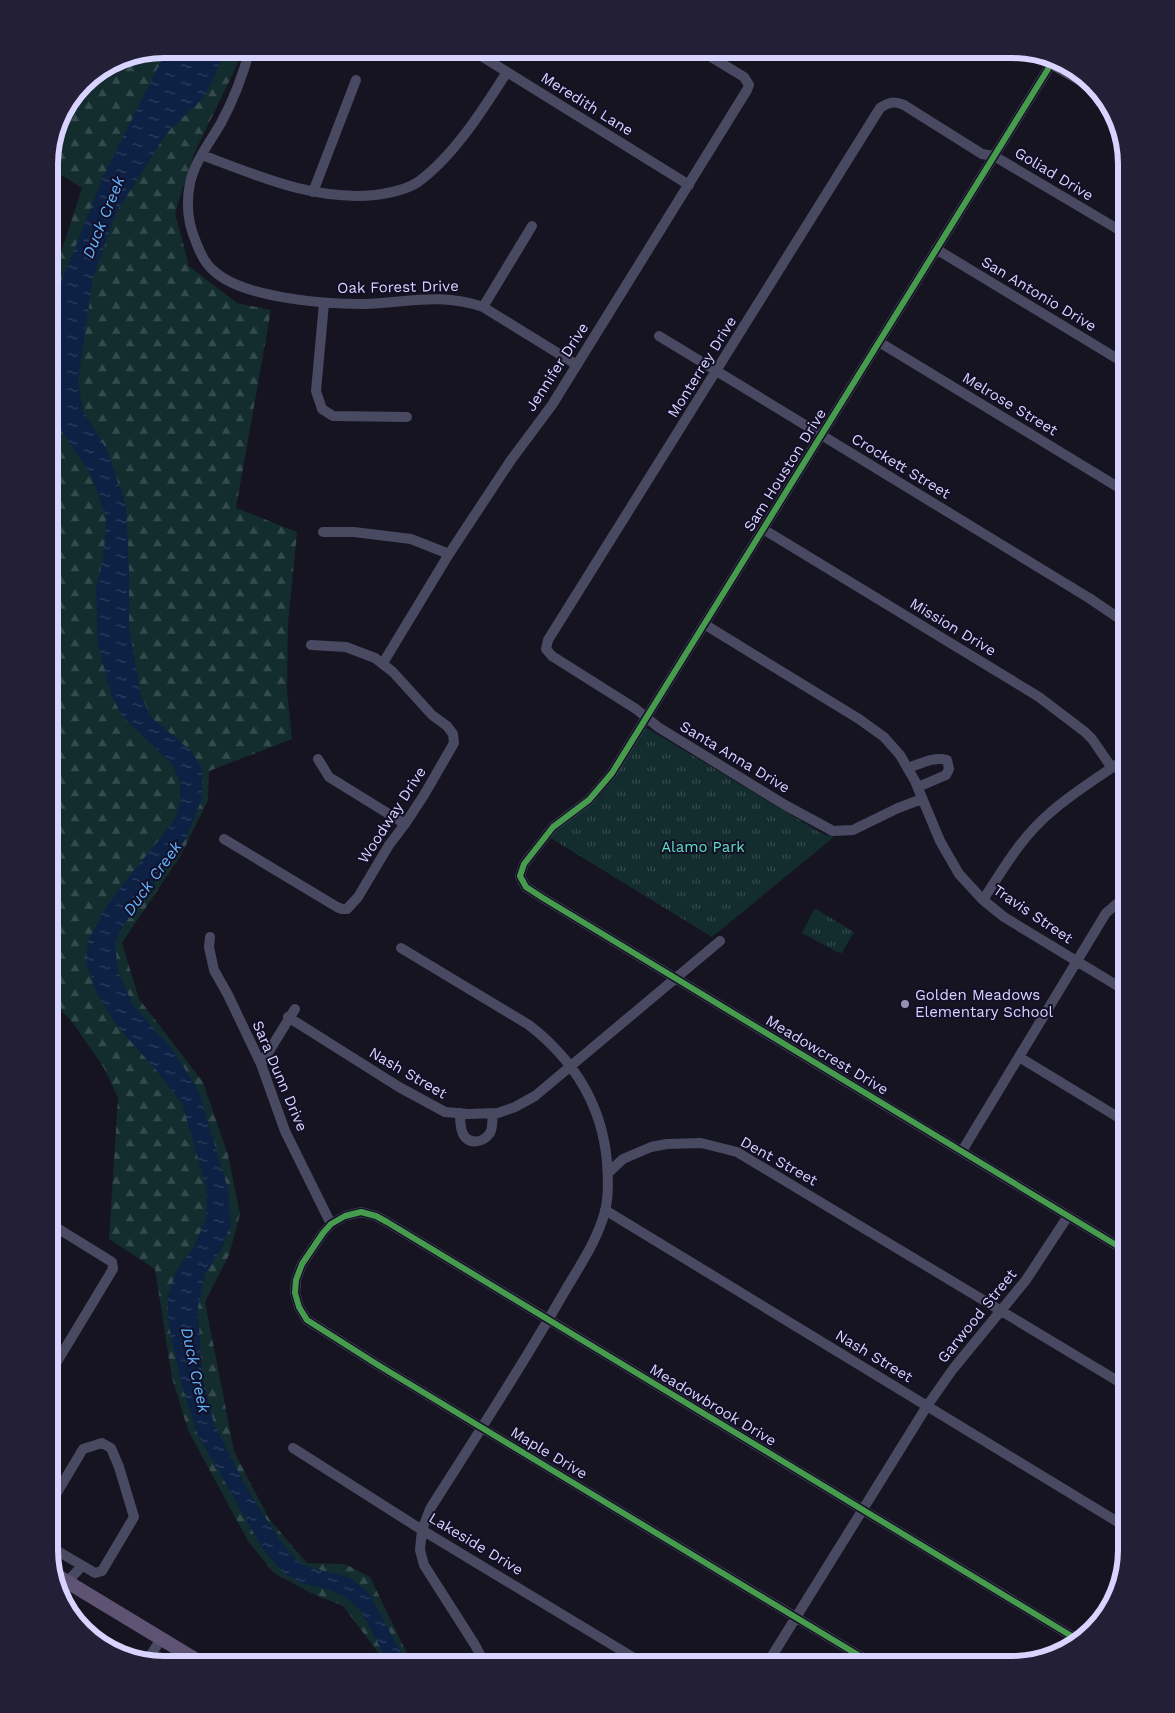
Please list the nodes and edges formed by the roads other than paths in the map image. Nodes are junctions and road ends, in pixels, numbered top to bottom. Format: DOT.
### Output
graph roads {
  1 [pos="247,58"];
  2 [pos="484,58"];
  3 [pos="713,58"];
  4 [pos="1050,65"];
  5 [pos="507,72"];
  6 [pos="356,80"];
  7 [pos="887,103"];
  8 [pos="202,155"];
  9 [pos="994,156"];
  10 [pos="689,185"];
  11 [pos="313,192"];
  12 [pos="532,226"];
  13 [pos="1118,229"];
  14 [pos="936,249"];
  15 [pos="324,302"];
  16 [pos="483,307"];
  17 [pos="659,336"];
  18 [pos="879,342"];
  19 [pos="1118,359"];
  20 [pos="577,365"];
  21 [pos="716,371"];
  22 [pos="407,417"];
  23 [pos="821,436"];
  24 [pos="1118,487"];
  25 [pos="763,529"];
  26 [pos="323,532"];
  27 [pos="449,554"];
  28 [pos="1118,618"];
  29 [pos="704,624"];
  30 [pos="311,645"];
  31 [pos="546,649"];
  32 [pos="383,663"];
  33 [pos="646,718"];
  34 [pos="318,758"];
  35 [pos="1118,764"];
  36 [pos="908,768"];
  37 [pos="1112,768"];
  38 [pos="918,787"];
  39 [pos="922,799"];
  40 [pos="405,824"];
  41 [pos="224,839"];
  42 [pos="520,876"];
  43 [pos="983,900"];
  44 [pos="1118,903"];
  45 [pos="210,937"];
  46 [pos="720,941"];
  47 [pos="402,948"];
  48 [pos="1077,962"];
  49 [pos="676,978"];
  50 [pos="1118,987"];
  51 [pos="1019,1057"];
  52 [pos="261,1064"];
  53 [pos="570,1066"];
  54 [pos="492,1113"];
  55 [pos="460,1114"];
  56 [pos="1118,1117"];
  57 [pos="962,1151"];
  58 [pos="608,1174"];
  59 [pos="605,1210"];
  60 [pos="1068,1216"];
  61 [pos="331,1224"];
  62 [pos="58,1229"];
  63 [pos="1118,1247"];
  64 [pos="1002,1310"];
  65 [pos="548,1320"];
  66 [pos="58,1360"];
  67 [pos="1118,1381"];
  68 [pos="927,1406"];
  69 [pos="481,1427"];
  70 [pos="293,1448"];
  71 [pos="58,1491"];
  72 [pos="862,1510"];
  73 [pos="1118,1522"];
  74 [pos="422,1530"];
  75 [pos="58,1551"];
  76 [pos="82,1566"];
  77 [pos="63,1582"];
  78 [pos="64,1585"];
  79 [pos="796,1618"];
  80 [pos="1072,1636"];
  81 [pos="161,1639"];
  82 [pos="151,1654"];
  83 [pos="188,1655"];
  84 [pos="480,1655"];
  85 [pos="630,1656"];
  86 [pos="773,1656"];
  87 [pos="859,1656"];
  1 -- 8 [label="street, Oak Forest Drive"];
  2 -- 5 [label="street, Meredith Lane"];
  3 -- 10 [label="street, Jennifer Drive"];
  4 -- 9 [label="street, Sam Houston Drive"];
  5 -- 10 [label="street, Meredith Lane"];
  5 -- 11 [label="street"];
  6 -- 11 [label="street"];
  7 -- 9 [label="street, Goliad Drive"];
  7 -- 21 [label="street, Monterrey Drive"];
  8 -- 11 [label="street"];
  8 -- 15 [label="street, Oak Forest Drive"];
  9 -- 13 [label="street, Goliad Drive"];
  9 -- 14 [label="street, Sam Houston Drive"];
  10 -- 20 [label="street, Jennifer Drive"];
  12 -- 16 [label="street"];
  14 -- 18 [label="street, Sam Houston Drive"];
  14 -- 19 [label="street, San Antonio Drive"];
  15 -- 16 [label="street, Oak Forest Drive"];
  15 -- 22 [label="street"];
  16 -- 20 [label="street, Oak Forest Drive"];
  17 -- 21 [label="street, Crockett Street"];
  18 -- 23 [label="street, Sam Houston Drive"];
  18 -- 24 [label="street, Melrose Street"];
  20 -- 27 [label="street, Jennifer Drive"];
  21 -- 23 [label="street, Crockett Street"];
  21 -- 31 [label="street, Monterrey Drive"];
  23 -- 25 [label="street, Sam Houston Drive"];
  23 -- 28 [label="street, Crockett Street"];
  25 -- 29 [label="street, Sam Houston Drive"];
  25 -- 37 [label="street, Mission Drive"];
  26 -- 27 [label="street"];
  27 -- 32 [label="street, Jennifer Drive"];
  29 -- 33 [label="street, Sam Houston Drive"];
  29 -- 36 [label="street, Travis Street"];
  30 -- 32 [label="street"];
  31 -- 33 [label="street, Santa Anna Drive"];
  32 -- 40 [label="street, Woodway Drive"];
  33 -- 39 [label="street, Santa Anna Drive"];
  33 -- 42 [label="street, Sam Houston Drive"];
  34 -- 40 [label="street"];
  35 -- 37 [label="street"];
  36 -- 38 [label="street, Travis Street"];
  36 -- 38 [label="street"];
  37 -- 43 [label="street"];
  38 -- 39 [label="street, Travis Street"];
  39 -- 43 [label="street, Travis Street"];
  40 -- 41 [label="street, Woodway Drive"];
  42 -- 49 [label="street, Meadowcrest Drive"];
  43 -- 48 [label="street, Travis Street"];
  44 -- 48 [label="street"];
  45 -- 52 [label="street, Sara Dunn Drive"];
  46 -- 49 [label="street, Nash Street"];
  47 -- 53 [label="street"];
  48 -- 50 [label="street, Travis Street"];
  48 -- 51 [label="street"];
  49 -- 53 [label="street, Nash Street"];
  49 -- 57 [label="street, Meadowcrest Drive"];
  51 -- 56 [label="street"];
  51 -- 57 [label="street"];
  52 -- 55 [label="street, Nash Street"];
  52 -- 61 [label="street, Sara Dunn Drive"];
  53 -- 54 [label="street, Nash Street"];
  53 -- 58 [label="street"];
  54 -- 55 [label="street, Nash Street"];
  54 -- 55 [label="street"];
  57 -- 60 [label="street, Meadowcrest Drive"];
  58 -- 59 [label="street"];
  58 -- 64 [label="street, Dent Street"];
  59 -- 65 [label="street"];
  59 -- 68 [label="street, Nash Street"];
  60 -- 63 [label="street, Meadowcrest Drive"];
  60 -- 64 [label="street, Garwood Street"];
  61 -- 65 [label="street, Meadowbrook Drive"];
  61 -- 69 [label="street, Maple Drive"];
  62 -- 66 [label="street"];
  64 -- 67 [label="street, Dent Street"];
  64 -- 68 [label="street, Garwood Street"];
  65 -- 69 [label="street"];
  65 -- 72 [label="street, Meadowbrook Drive"];
  68 -- 72 [label="street, Garwood Street"];
  68 -- 73 [label="street, Nash Street"];
  69 -- 74 [label="street"];
  69 -- 79 [label="street, Maple Drive"];
  70 -- 74 [label="street, Lakeside Drive"];
  71 -- 76 [label="street"];
  72 -- 79 [label="street, Garwood Street"];
  72 -- 80 [label="street, Meadowbrook Drive"];
  74 -- 84 [label="street"];
  74 -- 85 [label="street, Lakeside Drive"];
  75 -- 76 [label="street"];
  76 -- 77 [label="street"];
  78 -- 81 [label="main road"];
  79 -- 86 [label="street, Garwood Street"];
  79 -- 87 [label="street, Maple Drive"];
  81 -- 82 [label="street"];
  81 -- 83 [label="main road"];
}
